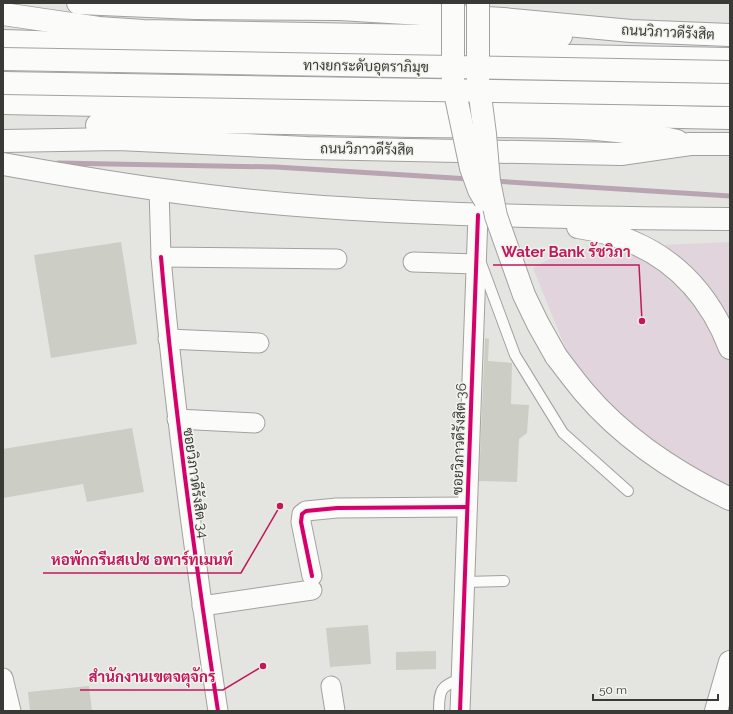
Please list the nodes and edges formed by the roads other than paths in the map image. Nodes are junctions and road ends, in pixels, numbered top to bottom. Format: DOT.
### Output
graph roads {
  1 [pos="78,3"];
  2 [pos="453,3"];
  3 [pos="478,3"];
  4 [pos="3,14"];
  5 [pos="630,31"];
  6 [pos="730,35"];
  7 [pos="3,41"];
  8 [pos="3,59"];
  9 [pos="730,59"];
  10 [pos="730,72"];
  11 [pos="3,83"];
  12 [pos="730,94"];
  13 [pos="3,103"];
  14 [pos="730,118"];
  15 [pos="3,133"];
  16 [pos="3,142"];
  17 [pos="690,144"];
  18 [pos="730,144"];
  19 [pos="3,164"];
  20 [pos="159,189"];
  21 [pos="494,216"];
  22 [pos="730,219"];
  23 [pos="476,255"];
  24 [pos="161,256"];
  25 [pos="337,259"];
  26 [pos="413,262"];
  27 [pos="168,339"];
  28 [pos="259,342"];
  29 [pos="730,348"];
  30 [pos="177,419"];
  31 [pos="256,423"];
  32 [pos="628,491"];
  33 [pos="730,499"];
  34 [pos="467,507"];
  35 [pos="504,581"];
  36 [pos="465,582"];
  37 [pos="202,606"];
  38 [pos="730,662"];
  39 [pos="3,678"];
  40 [pos="461,680"];
  41 [pos="331,686"];
  42 [pos="11,711"];
  43 [pos="218,711"];
  44 [pos="335,711"];
  45 [pos="439,711"];
  46 [pos="460,711"];
  47 [pos="716,711"];
  1 -- 5 [label="main road, ถนนวิภาวดีรังสิต"];
  2 -- 21 [label="main road, bridge"];
  3 -- 21 [label="main road, bridge"];
  4 -- 5 [label="main road"];
  5 -- 6 [label="main road, ถนนวิภาวดีรังสิต"];
  7 -- 9 [label="main road, ถนนวิภาวดีรังสิต"];
  8 -- 10 [label="main road, ทางยกระดับอุตราภิมุข, bridge"];
  11 -- 12 [label="main road, ทางยกระดับอุตราภิมุข, bridge"];
  13 -- 14 [label="main road"];
  15 -- 17 [label="main road"];
  16 -- 17 [label="main road, ถนนวิภาวดีรังสิต"];
  17 -- 18 [label="main road, ถนนวิภาวดีรังสิต"];
  19 -- 20 [label="main road"];
  20 -- 21 [label="main road"];
  20 -- 24 [label="street, ซอยวิภาวดีรังสิต 34"];
  21 -- 22 [label="main road"];
  21 -- 23 [label="street, ซอยวิภาวดีรังสิต 36"];
  21 -- 29 [label="main road"];
  21 -- 33 [label="main road, bridge"];
  23 -- 26 [label="street"];
  23 -- 32 [label="lane"];
  23 -- 34 [label="street, ซอยวิภาวดีรังสิต 36"];
  24 -- 25 [label="street"];
  24 -- 27 [label="street, ซอยวิภาวดีรังสิต 34"];
  27 -- 28 [label="street"];
  27 -- 30 [label="street, ซอยวิภาวดีรังสิต 34"];
  30 -- 31 [label="street"];
  30 -- 37 [label="street, ซอยวิภาวดีรังสิต 34"];
  34 -- 36 [label="street, ซอยวิภาวดีรังสิต 36"];
  34 -- 37 [label="street"];
  35 -- 36 [label="lane"];
  36 -- 40 [label="street, ซอยวิภาวดีรังสิต 36"];
  37 -- 43 [label="street, ซอยวิภาวดีรังสิต 34"];
  38 -- 47 [label="main road"];
  39 -- 42 [label="street"];
  40 -- 45 [label="lane"];
  40 -- 46 [label="street, ซอยวิภาวดีรังสิต 36"];
  41 -- 44 [label="street"];
}
